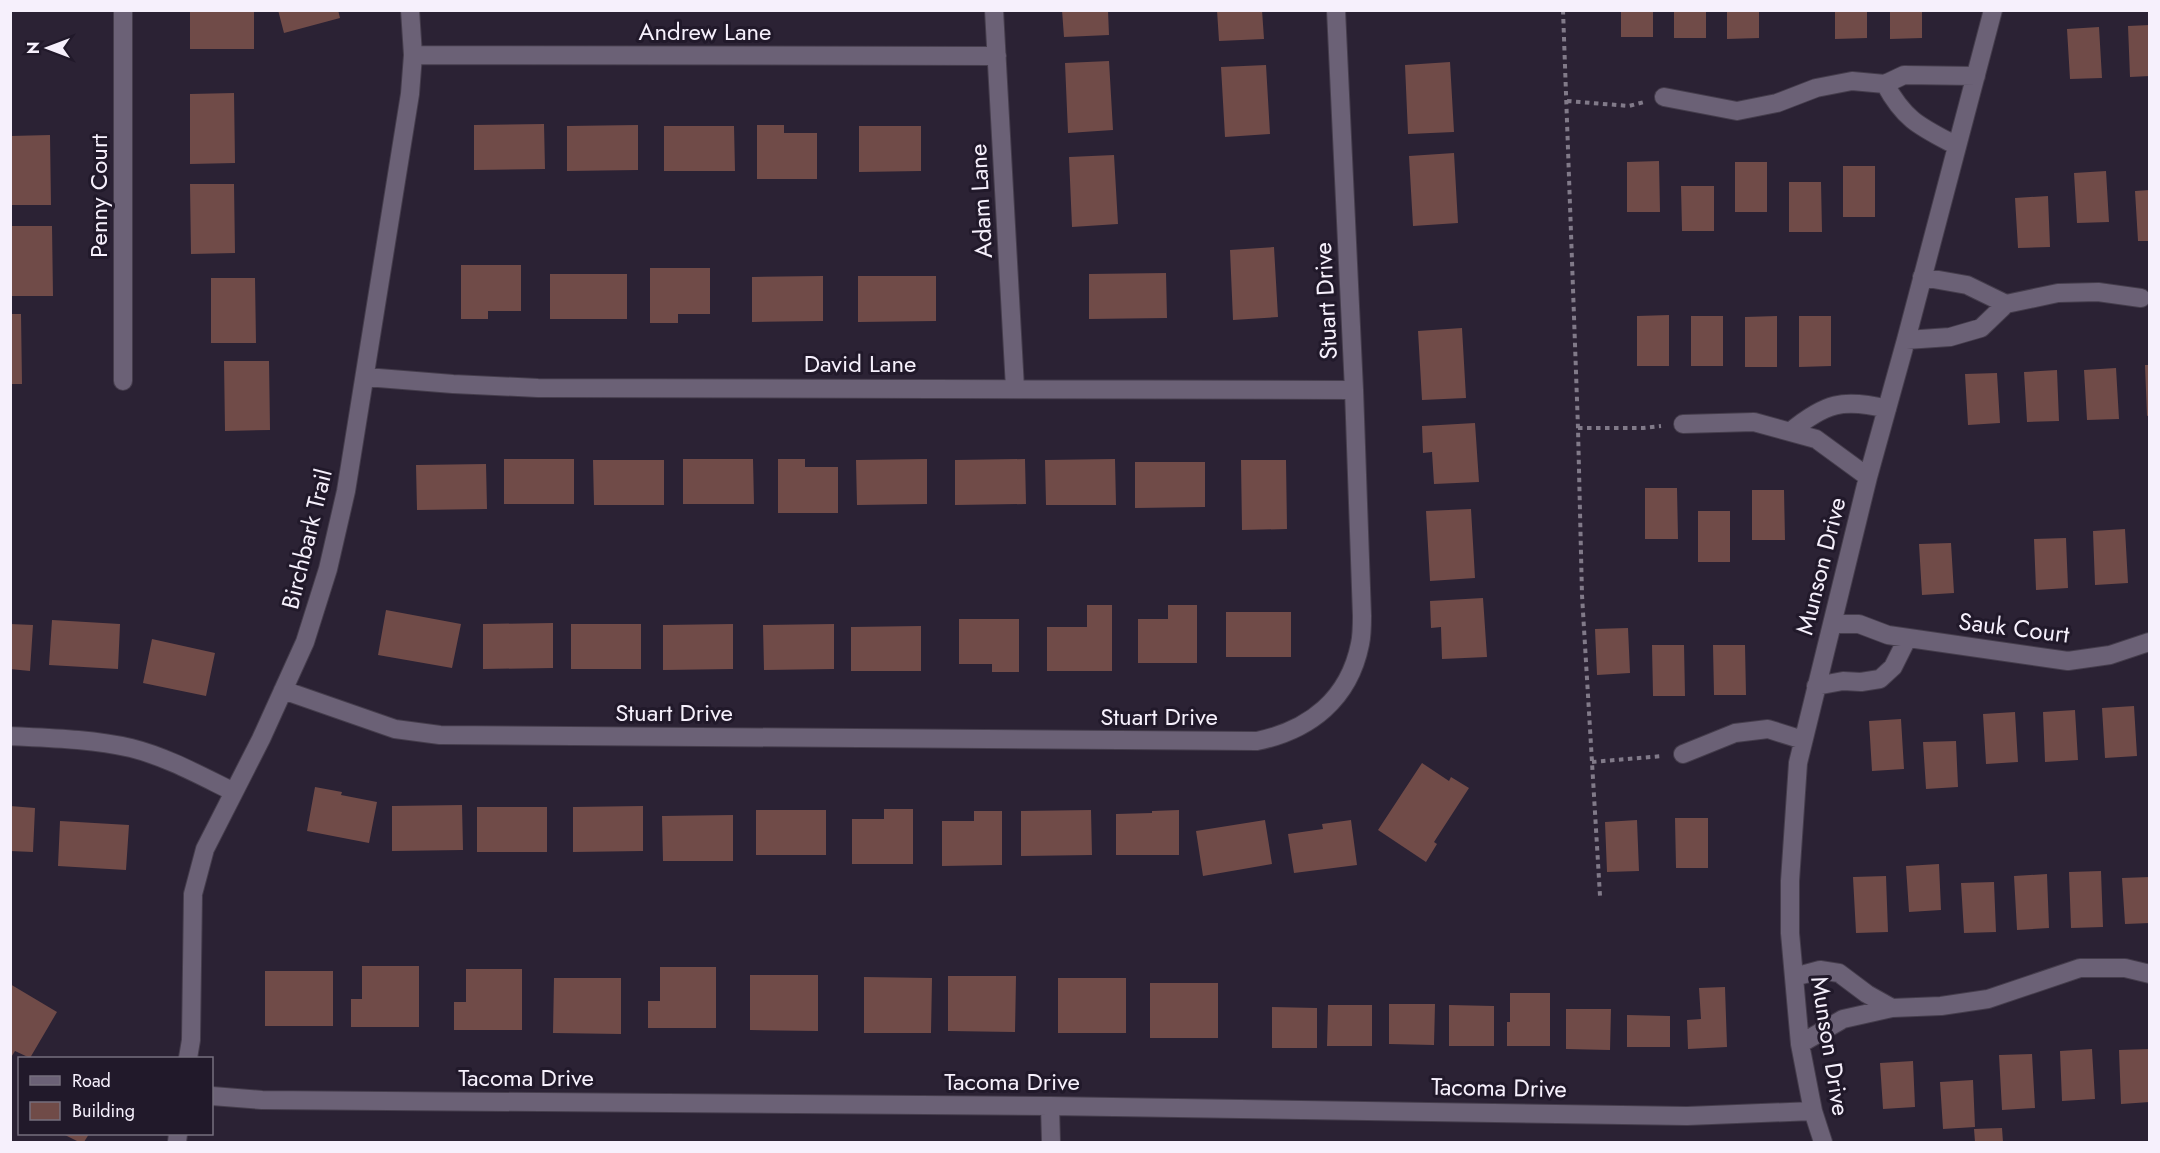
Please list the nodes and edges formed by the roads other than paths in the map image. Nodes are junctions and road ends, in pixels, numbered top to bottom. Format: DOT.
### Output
graph roads {
  1 [pos="123,10"];
  2 [pos="410,10"];
  3 [pos="994,10"];
  4 [pos="1336,10"];
  5 [pos="1993,10"];
  6 [pos="413,55"];
  7 [pos="997,56"];
  8 [pos="1976,76"];
  9 [pos="1885,84"];
  10 [pos="1664,97"];
  11 [pos="1957,146"];
  12 [pos="1922,277"];
  13 [pos="2141,298"];
  14 [pos="2006,304"];
  15 [pos="1906,340"];
  16 [pos="366,377"];
  17 [pos="123,381"];
  18 [pos="1015,388"];
  19 [pos="1354,390"];
  20 [pos="1887,409"];
  21 [pos="1683,424"];
  22 [pos="1790,432"];
  23 [pos="1868,477"];
  24 [pos="1832,624"];
  25 [pos="1907,639"];
  26 [pos="2149,642"];
  27 [pos="1816,686"];
  28 [pos="283,690"];
  29 [pos="10,736"];
  30 [pos="1803,740"];
  31 [pos="1683,754"];
  32 [pos="234,792"];
  33 [pos="2150,974"];
  34 [pos="1794,977"];
  35 [pos="1892,1008"];
  36 [pos="1800,1044"];
  37 [pos="188,1057"];
  38 [pos="213,1096"];
  39 [pos="1050,1106"];
  40 [pos="1813,1111"];
  41 [pos="1051,1143"];
  42 [pos="1823,1143"];
  1 -- 17 [label="street, Penny Court"];
  2 -- 6 [label="street, Birchbark Trail"];
  3 -- 7 [label="street, Adam Lane"];
  4 -- 19 [label="street, Stuart Drive"];
  5 -- 8 [label="street, Munson Drive"];
  6 -- 7 [label="street, Andrew Lane"];
  6 -- 16 [label="street, Birchbark Trail"];
  7 -- 18 [label="street, Adam Lane"];
  8 -- 9 [label="street"];
  8 -- 11 [label="street, Munson Drive"];
  9 -- 10 [label="street"];
  9 -- 11 [label="street"];
  11 -- 12 [label="street, Munson Drive"];
  12 -- 14 [label="street"];
  12 -- 15 [label="street, Munson Drive"];
  13 -- 14 [label="street"];
  14 -- 15 [label="street"];
  15 -- 20 [label="street, Munson Drive"];
  16 -- 18 [label="street, David Lane"];
  16 -- 28 [label="street, Birchbark Trail"];
  18 -- 19 [label="street, David Lane"];
  19 -- 28 [label="street, Stuart Drive"];
  20 -- 22 [label="street"];
  20 -- 23 [label="street, Munson Drive"];
  21 -- 22 [label="street"];
  22 -- 23 [label="street"];
  23 -- 24 [label="street, Munson Drive"];
  24 -- 25 [label="street, Sauk Court"];
  24 -- 27 [label="street, Munson Drive"];
  25 -- 26 [label="street, Sauk Court"];
  25 -- 27 [label="street"];
  27 -- 30 [label="street, Munson Drive"];
  28 -- 32 [label="street, Birchbark Trail"];
  29 -- 32 [label="street"];
  30 -- 31 [label="street"];
  30 -- 34 [label="street, Munson Drive"];
  32 -- 37 [label="street, Birchbark Trail"];
  33 -- 35 [label="street"];
  34 -- 35 [label="street"];
  34 -- 36 [label="street, Munson Drive"];
  35 -- 36 [label="street"];
  36 -- 40 [label="street, Munson Drive"];
  38 -- 39 [label="street, Tacoma Drive"];
  39 -- 40 [label="street, Tacoma Drive"];
  39 -- 41 [label="street"];
  40 -- 42 [label="street, Munson Drive"];
}
